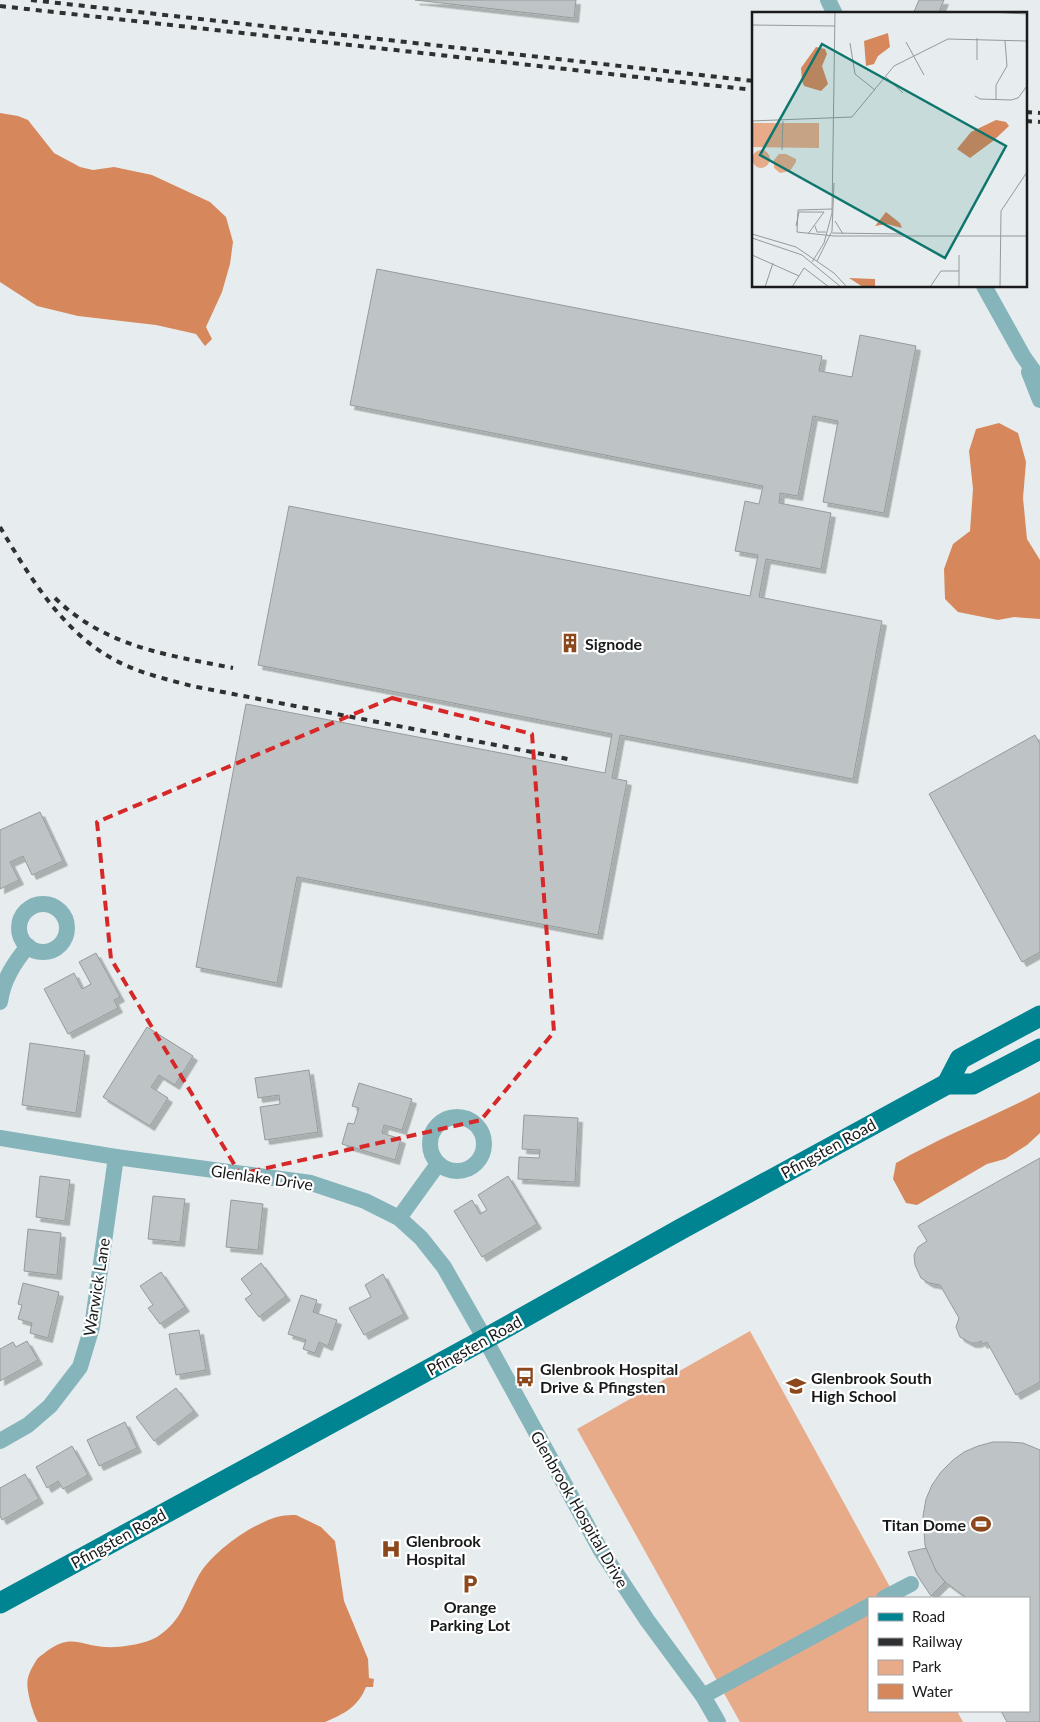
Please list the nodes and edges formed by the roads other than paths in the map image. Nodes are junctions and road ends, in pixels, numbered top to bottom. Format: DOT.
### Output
graph roads {
  1 [pos="828,0"];
  2 [pos="834,12"];
  3 [pos="985,288"];
  4 [pos="1023,356"];
  5 [pos="1040,380"];
  6 [pos="1040,400"];
  7 [pos="28,946"];
  8 [pos="0,1002"];
  9 [pos="1040,1016"];
  10 [pos="1040,1049"];
  11 [pos="947,1084"];
  12 [pos="0,1138"];
  13 [pos="116,1157"];
  14 [pos="438,1164"];
  15 [pos="400,1218"];
  16 [pos="485,1339"];
  17 [pos="0,1441"];
  18 [pos="911,1584"];
  19 [pos="886,1597"];
  20 [pos="0,1603"];
  21 [pos="868,1607"];
  22 [pos="703,1696"];
  23 [pos="718,1722"];
  1 -- 2 [label="street"];
  3 -- 4 [label="street"];
  4 -- 5 [label="street"];
  4 -- 6 [label="street"];
  7 -- 8 [label="street"];
  9 -- 11 [label="main road"];
  10 -- 11 [label="main road, Pfingsten Road"];
  11 -- 16 [label="main road, Pfingsten Road"];
  12 -- 13 [label="street, Glenlake Drive"];
  13 -- 15 [label="street, Glenlake Drive"];
  13 -- 17 [label="street, Warwick Lane"];
  14 -- 15 [label="street"];
  15 -- 16 [label="street, Glenlake Drive"];
  16 -- 20 [label="main road, Pfingsten Road"];
  16 -- 22 [label="street, Glenbrook Hospital Drive"];
  18 -- 19 [label="street"];
  21 -- 22 [label="street"];
  22 -- 23 [label="street, Glenbrook Hospital Drive"];
}
